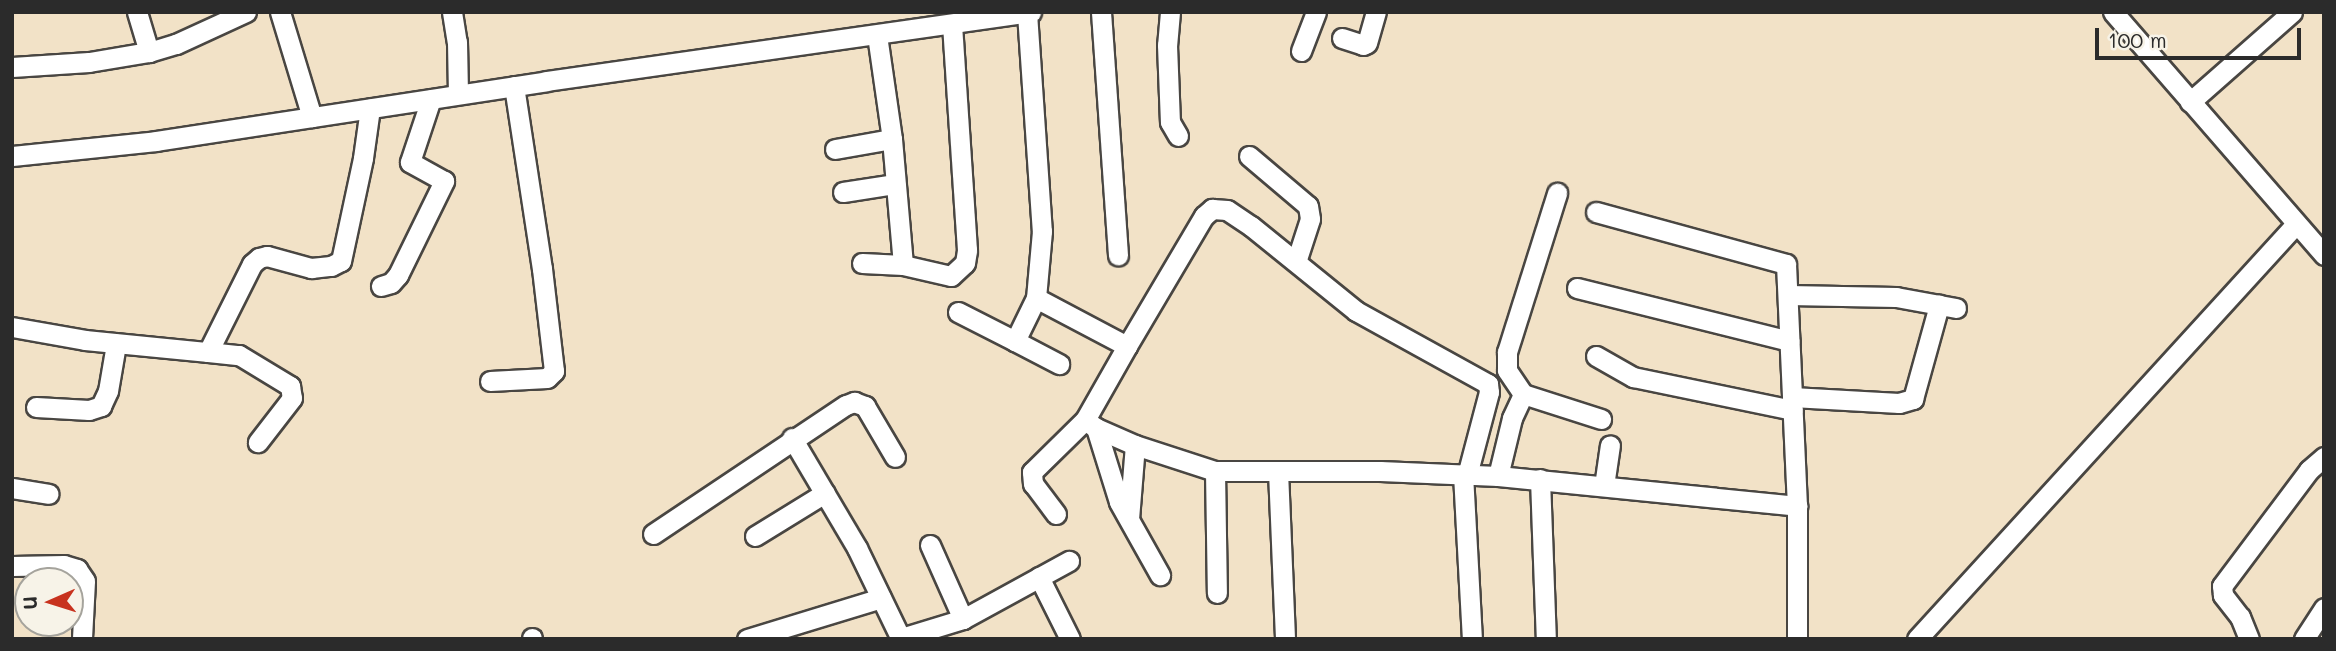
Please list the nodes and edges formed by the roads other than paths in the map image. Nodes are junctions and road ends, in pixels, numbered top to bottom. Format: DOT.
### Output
graph roads {
  1 [pos="138,12"];
  2 [pos="246,12"];
  3 [pos="280,12"];
  4 [pos="452,12"];
  5 [pos="1101,12"];
  6 [pos="1170,12"];
  7 [pos="1316,12"];
  8 [pos="1376,12"];
  9 [pos="2113,12"];
  10 [pos="1029,13"];
  11 [pos="2287,13"];
  12 [pos="905,21"];
  13 [pos="952,24"];
  14 [pos="877,35"];
  15 [pos="1342,38"];
  16 [pos="1301,51"];
  17 [pos="149,52"];
  18 [pos="12,67"];
  19 [pos="514,86"];
  20 [pos="458,94"];
  21 [pos="431,99"];
  22 [pos="2190,102"];
  23 [pos="370,108"];
  24 [pos="312,117"];
  25 [pos="1178,136"];
  26 [pos="892,139"];
  27 [pos="835,149"];
  28 [pos="12,156"];
  29 [pos="1249,156"];
  30 [pos="895,184"];
  31 [pos="843,192"];
  32 [pos="1557,193"];
  33 [pos="1596,212"];
  34 [pos="2295,225"];
  35 [pos="1118,255"];
  36 [pos="2324,255"];
  37 [pos="1296,262"];
  38 [pos="862,263"];
  39 [pos="903,265"];
  40 [pos="381,285"];
  41 [pos="1577,288"];
  42 [pos="1788,295"];
  43 [pos="1036,298"];
  44 [pos="958,312"];
  45 [pos="12,327"];
  46 [pos="1015,341"];
  47 [pos="1790,341"];
  48 [pos="116,344"];
  49 [pos="1127,346"];
  50 [pos="208,352"];
  51 [pos="1596,356"];
  52 [pos="1059,364"];
  53 [pos="490,382"];
  54 [pos="1523,394"];
  55 [pos="1792,404"];
  56 [pos="36,407"];
  57 [pos="1601,419"];
  58 [pos="1091,424"];
  59 [pos="792,438"];
  60 [pos="258,442"];
  61 [pos="1135,445"];
  62 [pos="1610,446"];
  63 [pos="895,457"];
  64 [pos="2324,457"];
  65 [pos="1215,471"];
  66 [pos="1278,471"];
  67 [pos="1465,475"];
  68 [pos="1498,476"];
  69 [pos="1540,479"];
  70 [pos="1604,486"];
  71 [pos="12,488"];
  72 [pos="825,493"];
  73 [pos="49,494"];
  74 [pos="1797,506"];
  75 [pos="1056,514"];
  76 [pos="1129,519"];
  77 [pos="653,534"];
  78 [pos="755,536"];
  79 [pos="930,545"];
  80 [pos="1069,561"];
  81 [pos="12,566"];
  82 [pos="1160,575"];
  83 [pos="1039,577"];
  84 [pos="1217,593"];
  85 [pos="881,598"];
  86 [pos="2324,608"];
  87 [pos="963,619"];
  88 [pos="901,638"];
  89 [pos="82,639"];
  90 [pos="747,639"];
  91 [pos="1070,639"];
  92 [pos="1285,639"];
  93 [pos="1472,639"];
  94 [pos="1546,639"];
  95 [pos="1797,639"];
  96 [pos="1917,639"];
  97 [pos="2249,639"];
  98 [pos="2304,639"];
  1 -- 17 [label="street"];
  2 -- 17 [label="street"];
  3 -- 24 [label="street"];
  4 -- 20 [label="street"];
  5 -- 35 [label="street"];
  6 -- 25 [label="street"];
  7 -- 16 [label="street"];
  8 -- 15 [label="street"];
  9 -- 22 [label="street"];
  10 -- 13 [label="street"];
  10 -- 43 [label="street"];
  11 -- 22 [label="street"];
  12 -- 13 [label="street"];
  12 -- 14 [label="street"];
  13 -- 39 [label="street"];
  14 -- 19 [label="street"];
  14 -- 26 [label="street"];
  17 -- 18 [label="street"];
  19 -- 20 [label="street"];
  19 -- 53 [label="street"];
  20 -- 21 [label="street"];
  21 -- 23 [label="street"];
  21 -- 40 [label="street"];
  22 -- 34 [label="street"];
  23 -- 24 [label="street"];
  23 -- 50 [label="street"];
  24 -- 28 [label="street"];
  26 -- 27 [label="street"];
  26 -- 30 [label="street"];
  29 -- 37 [label="street"];
  30 -- 31 [label="street"];
  30 -- 39 [label="street"];
  32 -- 54 [label="street"];
  33 -- 42 [label="street"];
  34 -- 36 [label="street"];
  34 -- 96 [label="street"];
  37 -- 49 [label="street"];
  37 -- 67 [label="street"];
  38 -- 39 [label="street"];
  41 -- 47 [label="street"];
  42 -- 47 [label="street"];
  42 -- 55 [label="street"];
  43 -- 46 [label="street"];
  43 -- 49 [label="street"];
  44 -- 46 [label="street"];
  45 -- 48 [label="street"];
  46 -- 52 [label="street"];
  47 -- 55 [label="street"];
  48 -- 50 [label="street"];
  48 -- 56 [label="street"];
  49 -- 58 [label="street"];
  50 -- 60 [label="street"];
  51 -- 55 [label="street"];
  54 -- 57 [label="street"];
  54 -- 68 [label="street"];
  55 -- 74 [label="street"];
  58 -- 61 [label="street"];
  58 -- 75 [label="street"];
  58 -- 76 [label="street"];
  59 -- 63 [label="street"];
  59 -- 72 [label="street"];
  59 -- 77 [label="street"];
  61 -- 65 [label="street"];
  61 -- 76 [label="street"];
  62 -- 70 [label="street"];
  64 -- 97 [label="street"];
  65 -- 66 [label="street"];
  65 -- 84 [label="street"];
  66 -- 67 [label="street"];
  66 -- 92 [label="street"];
  67 -- 68 [label="street"];
  67 -- 93 [label="street"];
  68 -- 69 [label="street"];
  69 -- 70 [label="street"];
  69 -- 94 [label="street"];
  70 -- 74 [label="street"];
  71 -- 73 [label="street"];
  72 -- 78 [label="street"];
  72 -- 85 [label="street"];
  74 -- 95 [label="street"];
  76 -- 82 [label="street"];
  79 -- 87 [label="street"];
  80 -- 83 [label="street"];
  81 -- 89 [label="street"];
  83 -- 87 [label="street"];
  83 -- 91 [label="street"];
  85 -- 88 [label="street"];
  85 -- 90 [label="street"];
  86 -- 98 [label="street"];
  87 -- 88 [label="street"];
}
